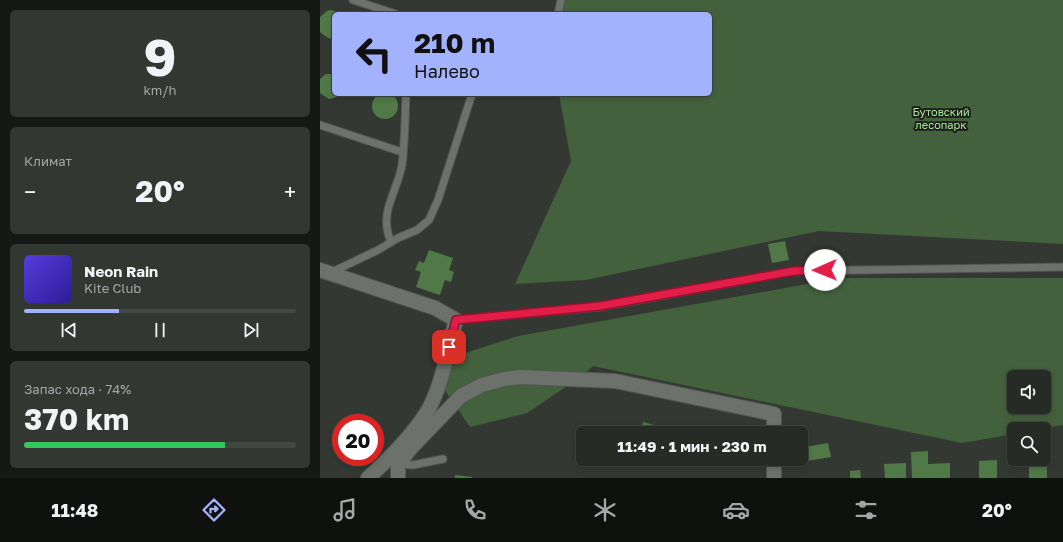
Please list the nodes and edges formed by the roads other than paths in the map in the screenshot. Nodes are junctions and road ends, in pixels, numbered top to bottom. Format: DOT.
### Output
graph roads {
  1 [pos="353,0"];
  2 [pos="562,0"];
  3 [pos="390,12"];
  4 [pos="559,12"];
  5 [pos="406,96"];
  6 [pos="471,96"];
  7 [pos="320,125"];
  8 [pos="402,152"];
  9 [pos="391,242"];
  10 [pos="1063,267"];
  11 [pos="325,272"];
  12 [pos="456,320"];
  13 [pos="774,426"];
  14 [pos="443,459"];
  15 [pos="774,466"];
  16 [pos="398,471"];
  17 [pos="368,478"];
  18 [pos="774,478"];
  1 -- 3 [label="lane"];
  2 -- 4 [label="lane"];
  5 -- 8 [label="lane"];
  6 -- 9 [label="lane"];
  7 -- 8 [label="lane"];
  8 -- 9 [label="lane"];
  9 -- 11 [label="lane"];
  10 -- 12 [label="lane"];
  11 -- 12 [label="street"];
  12 -- 17 [label="street"];
  13 -- 16 [label="street"];
  14 -- 16 [label="lane"];
  15 -- 18 [label="street"];
}
